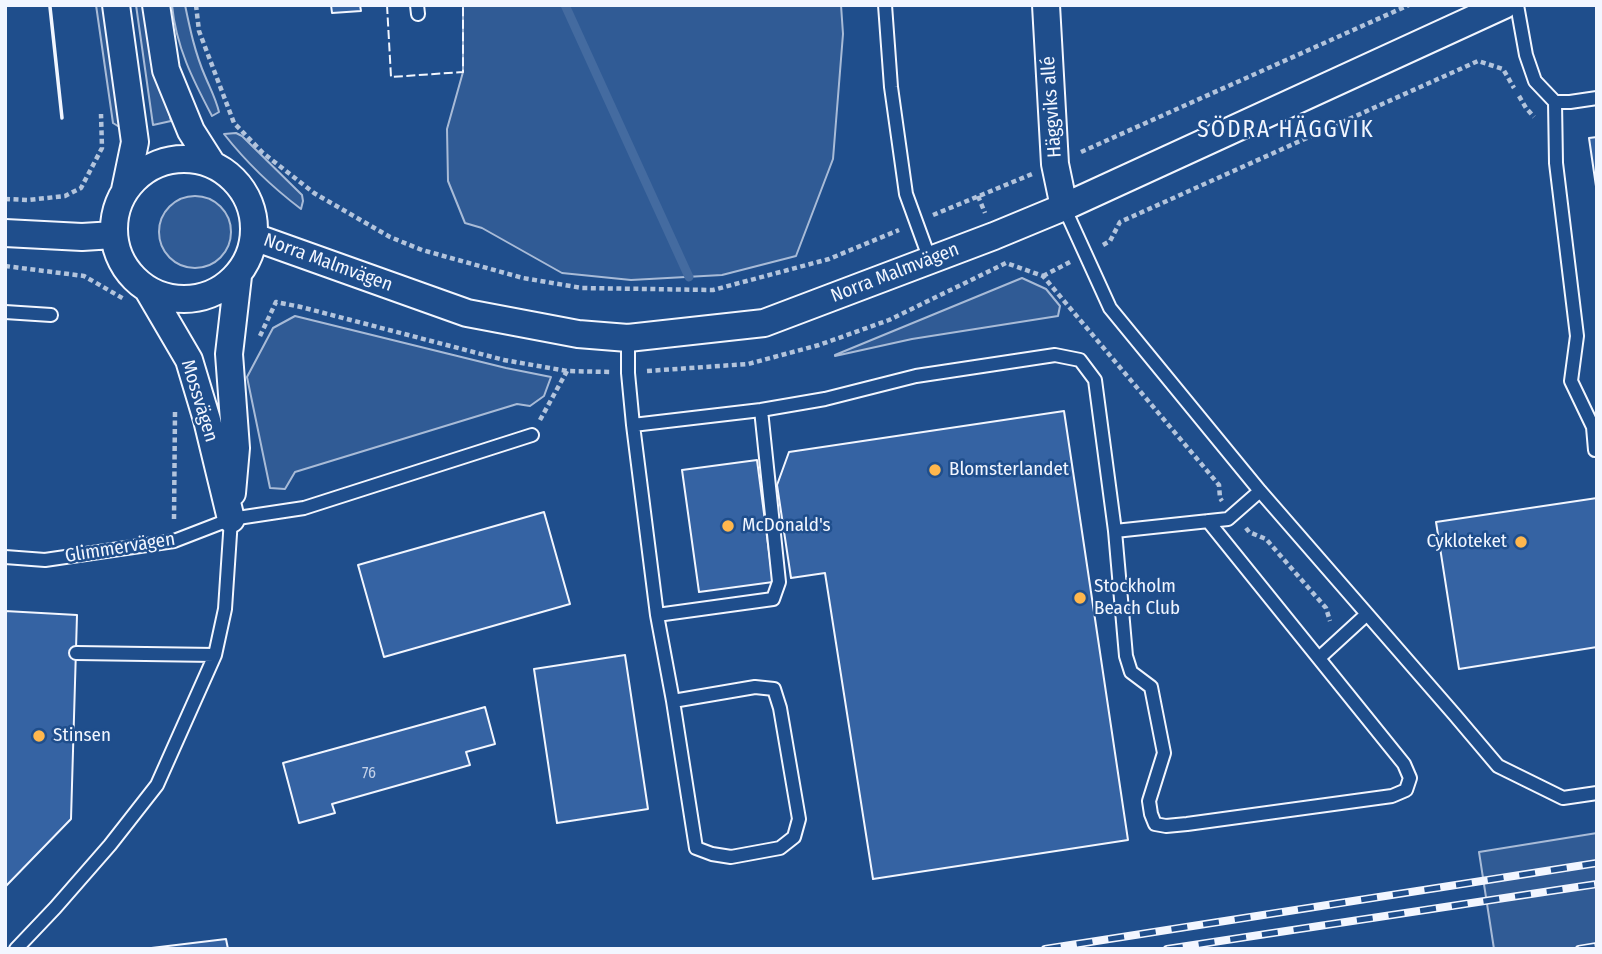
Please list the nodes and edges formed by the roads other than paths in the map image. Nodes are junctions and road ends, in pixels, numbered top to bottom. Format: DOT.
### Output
graph roads {
  1 [pos="116,5"];
  2 [pos="156,5"];
  3 [pos="885,5"];
  4 [pos="1046,5"];
  5 [pos="1504,5"];
  6 [pos="1517,5"];
  7 [pos="1597,98"];
  8 [pos="1555,102"];
  9 [pos="212,164"];
  10 [pos="124,192"];
  11 [pos="1064,207"];
  12 [pos="5,233"];
  13 [pos="114,235"];
  14 [pos="254,237"];
  15 [pos="930,260"];
  16 [pos="237,276"];
  17 [pos="139,300"];
  18 [pos="5,312"];
  19 [pos="51,315"];
  20 [pos="628,338"];
  21 [pos="761,410"];
  22 [pos="633,425"];
  23 [pos="532,435"];
  24 [pos="1595,450"];
  25 [pos="1260,491"];
  26 [pos="231,519"];
  27 [pos="1208,520"];
  28 [pos="1115,531"];
  29 [pos="5,557"];
  30 [pos="1367,614"];
  31 [pos="657,615"];
  32 [pos="76,653"];
  33 [pos="215,655"];
  34 [pos="1319,658"];
  35 [pos="673,701"];
  36 [pos="1597,793"];
  37 [pos="16,949"];
  1 -- 10 [label="street, Mossvägen"];
  2 -- 9 [label="street"];
  3 -- 15 [label="lane"];
  4 -- 11 [label="street, Häggviks allé"];
  5 -- 11 [label="street, Norra Malmvägen"];
  6 -- 8 [label="lane"];
  7 -- 8 [label="lane"];
  8 -- 24 [label="lane"];
  9 -- 10 [label="street, Mossvägen"];
  9 -- 14 [label="street"];
  10 -- 13 [label="street, Mossvägen"];
  11 -- 15 [label="street, Norra Malmvägen"];
  11 -- 25 [label="lane"];
  12 -- 13 [label="street"];
  13 -- 17 [label="street, Mossvägen"];
  14 -- 16 [label="street, Mossvägen"];
  14 -- 20 [label="street, Norra Malmvägen"];
  15 -- 20 [label="street, Norra Malmvägen"];
  16 -- 17 [label="street, Mossvägen"];
  16 -- 26 [label="street, Mossvägen"];
  17 -- 26 [label="street, Mossvägen"];
  18 -- 19 [label="lane"];
  20 -- 22 [label="lane"];
  21 -- 22 [label="lane"];
  21 -- 28 [label="lane"];
  21 -- 31 [label="lane"];
  22 -- 31 [label="lane"];
  23 -- 26 [label="lane"];
  25 -- 27 [label="lane"];
  25 -- 30 [label="lane"];
  26 -- 29 [label="lane, Glimmervägen"];
  26 -- 33 [label="lane, Mossvägen"];
  27 -- 28 [label="lane"];
  27 -- 34 [label="lane"];
  28 -- 34 [label="lane"];
  30 -- 34 [label="lane"];
  30 -- 36 [label="lane"];
  31 -- 35 [label="lane"];
  32 -- 33 [label="lane"];
  33 -- 37 [label="lane, Mossvägen"];
  35 -- 35 [label="lane"];
}
